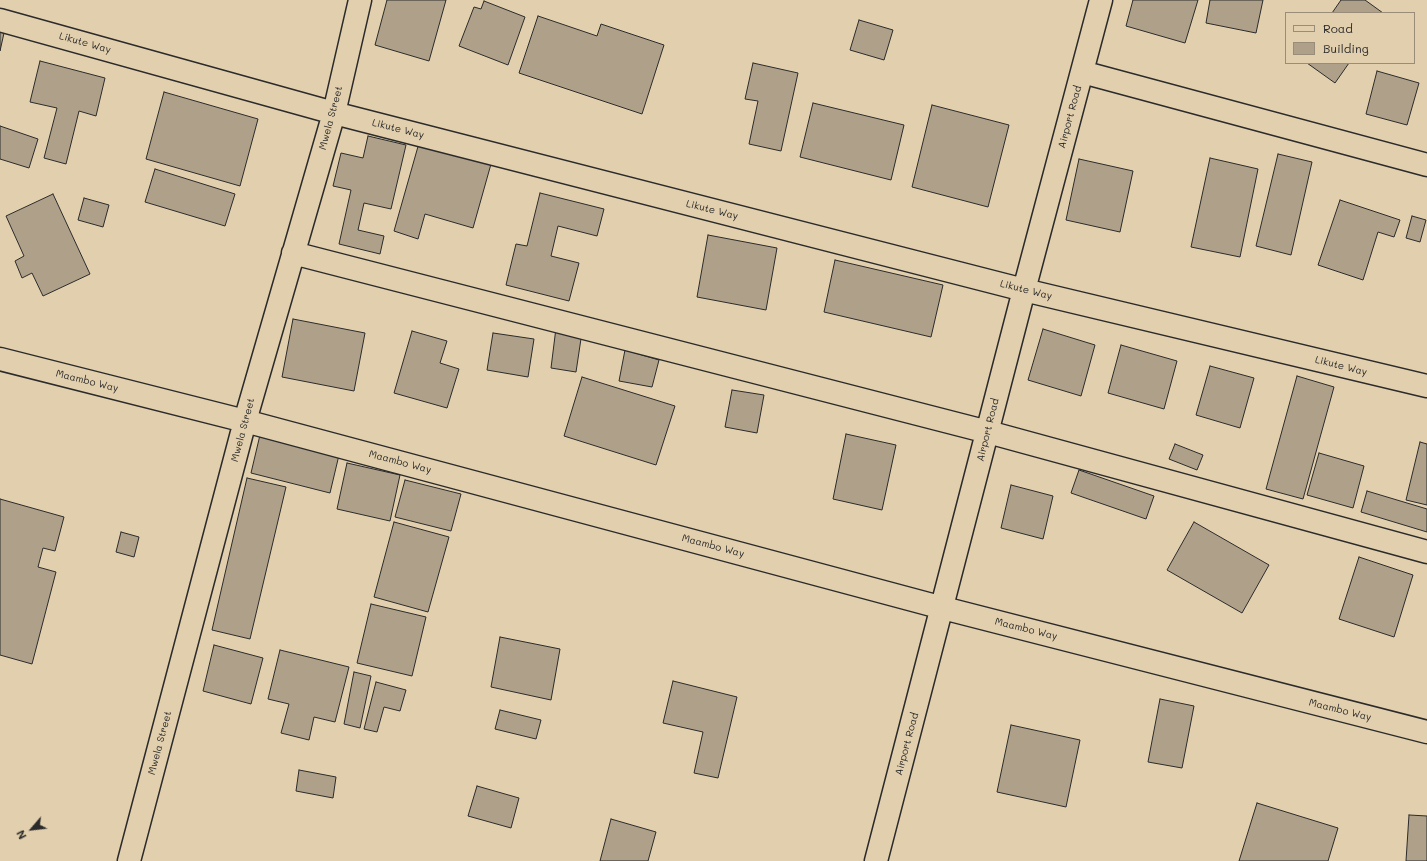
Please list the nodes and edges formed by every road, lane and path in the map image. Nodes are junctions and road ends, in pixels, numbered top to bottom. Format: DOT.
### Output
graph roads {
  1 [pos="360,0"];
  2 [pos="1101,0"];
  3 [pos="0,20"];
  4 [pos="1082,72"];
  5 [pos="334,113"];
  6 [pos="1427,165"];
  7 [pos="293,253"];
  8 [pos="1024,290"];
  9 [pos="0,359"];
  10 [pos="1427,386"];
  11 [pos="245,421"];
  12 [pos="988,432"];
  13 [pos="1427,552"];
  14 [pos="943,608"];
  15 [pos="1427,732"];
  16 [pos="129,861"];
  17 [pos="876,861"];
  1 -- 5 [label="street, Mwela Street"];
  2 -- 4 [label="street, Airport Road"];
  3 -- 5 [label="street, Likute Way"];
  4 -- 6 [label="street"];
  4 -- 8 [label="street, Airport Road"];
  5 -- 7 [label="street, Mwela Street"];
  5 -- 8 [label="street, Likute Way"];
  7 -- 11 [label="street, Mwela Street"];
  7 -- 12 [label="street"];
  8 -- 10 [label="street, Likute Way"];
  8 -- 12 [label="street, Airport Road"];
  9 -- 11 [label="street, Maambo Way"];
  11 -- 14 [label="street, Maambo Way"];
  11 -- 16 [label="street, Mwela Street"];
  12 -- 13 [label="street"];
  12 -- 14 [label="street, Airport Road"];
  14 -- 15 [label="street, Maambo Way"];
  14 -- 17 [label="street, Airport Road"];
}
